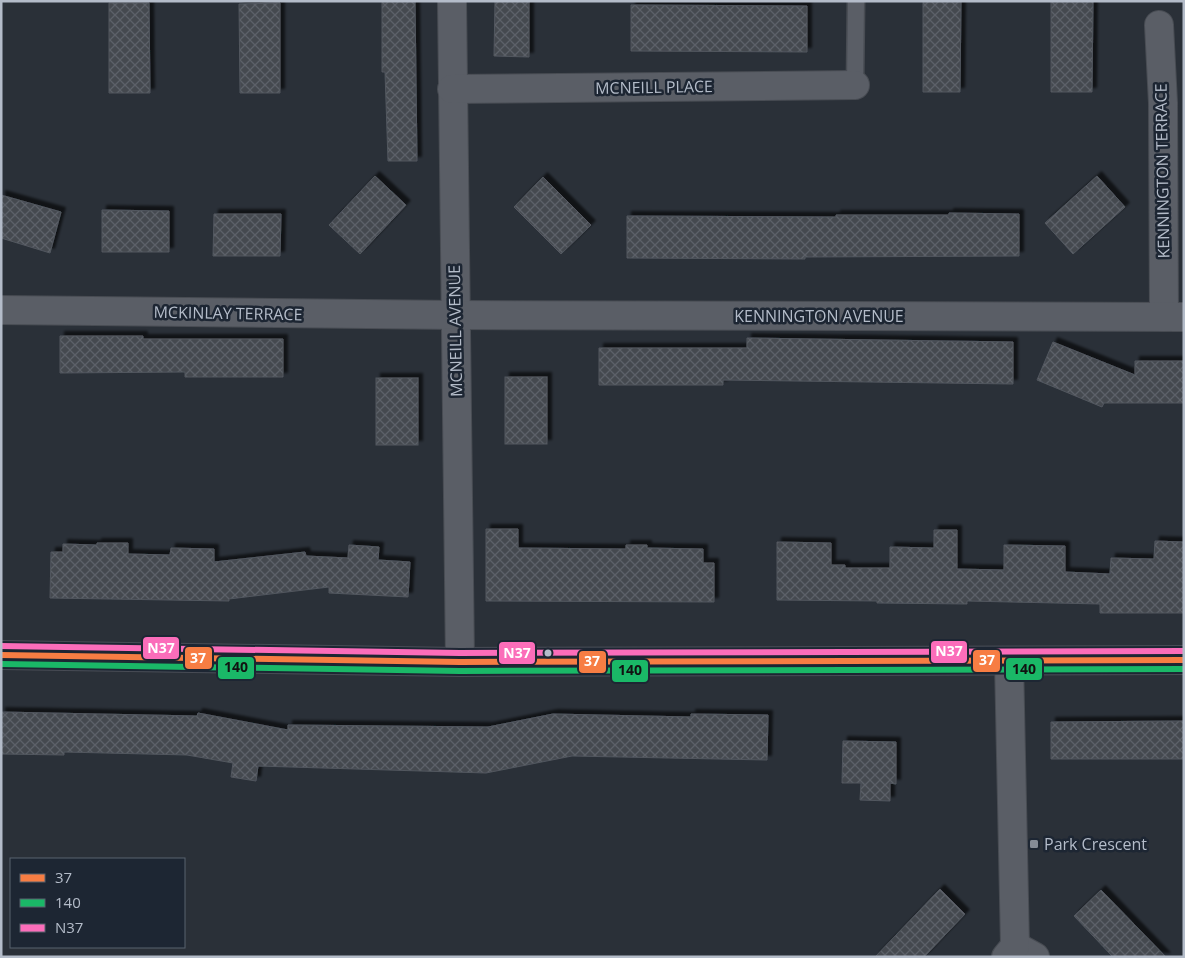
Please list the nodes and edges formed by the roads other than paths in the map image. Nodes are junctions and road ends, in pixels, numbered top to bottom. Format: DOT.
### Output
graph roads {
  1 [pos="452,1"];
  2 [pos="856,1"];
  3 [pos="1159,25"];
  4 [pos="855,85"];
  5 [pos="452,89"];
  6 [pos="1,310"];
  7 [pos="455,315"];
  8 [pos="1174,317"];
  9 [pos="1,655"];
  10 [pos="1184,660"];
  11 [pos="1009,661"];
  12 [pos="460,662"];
  13 [pos="1019,953"];
  1 -- 5 [label="street, MCNEILL AVENUE"];
  2 -- 4 [label="lane"];
  3 -- 8 [label="street, KENNINGTON TERRACE"];
  4 -- 5 [label="street, MCNEILL PLACE"];
  5 -- 7 [label="street, MCNEILL AVENUE"];
  6 -- 7 [label="street, MCKINLAY TERRACE"];
  7 -- 8 [label="street, KENNINGTON AVENUE"];
  7 -- 12 [label="street, MCNEILL AVENUE"];
  9 -- 12 [label="main road"];
  10 -- 11 [label="main road"];
  11 -- 12 [label="main road"];
  11 -- 13 [label="street"];
}
